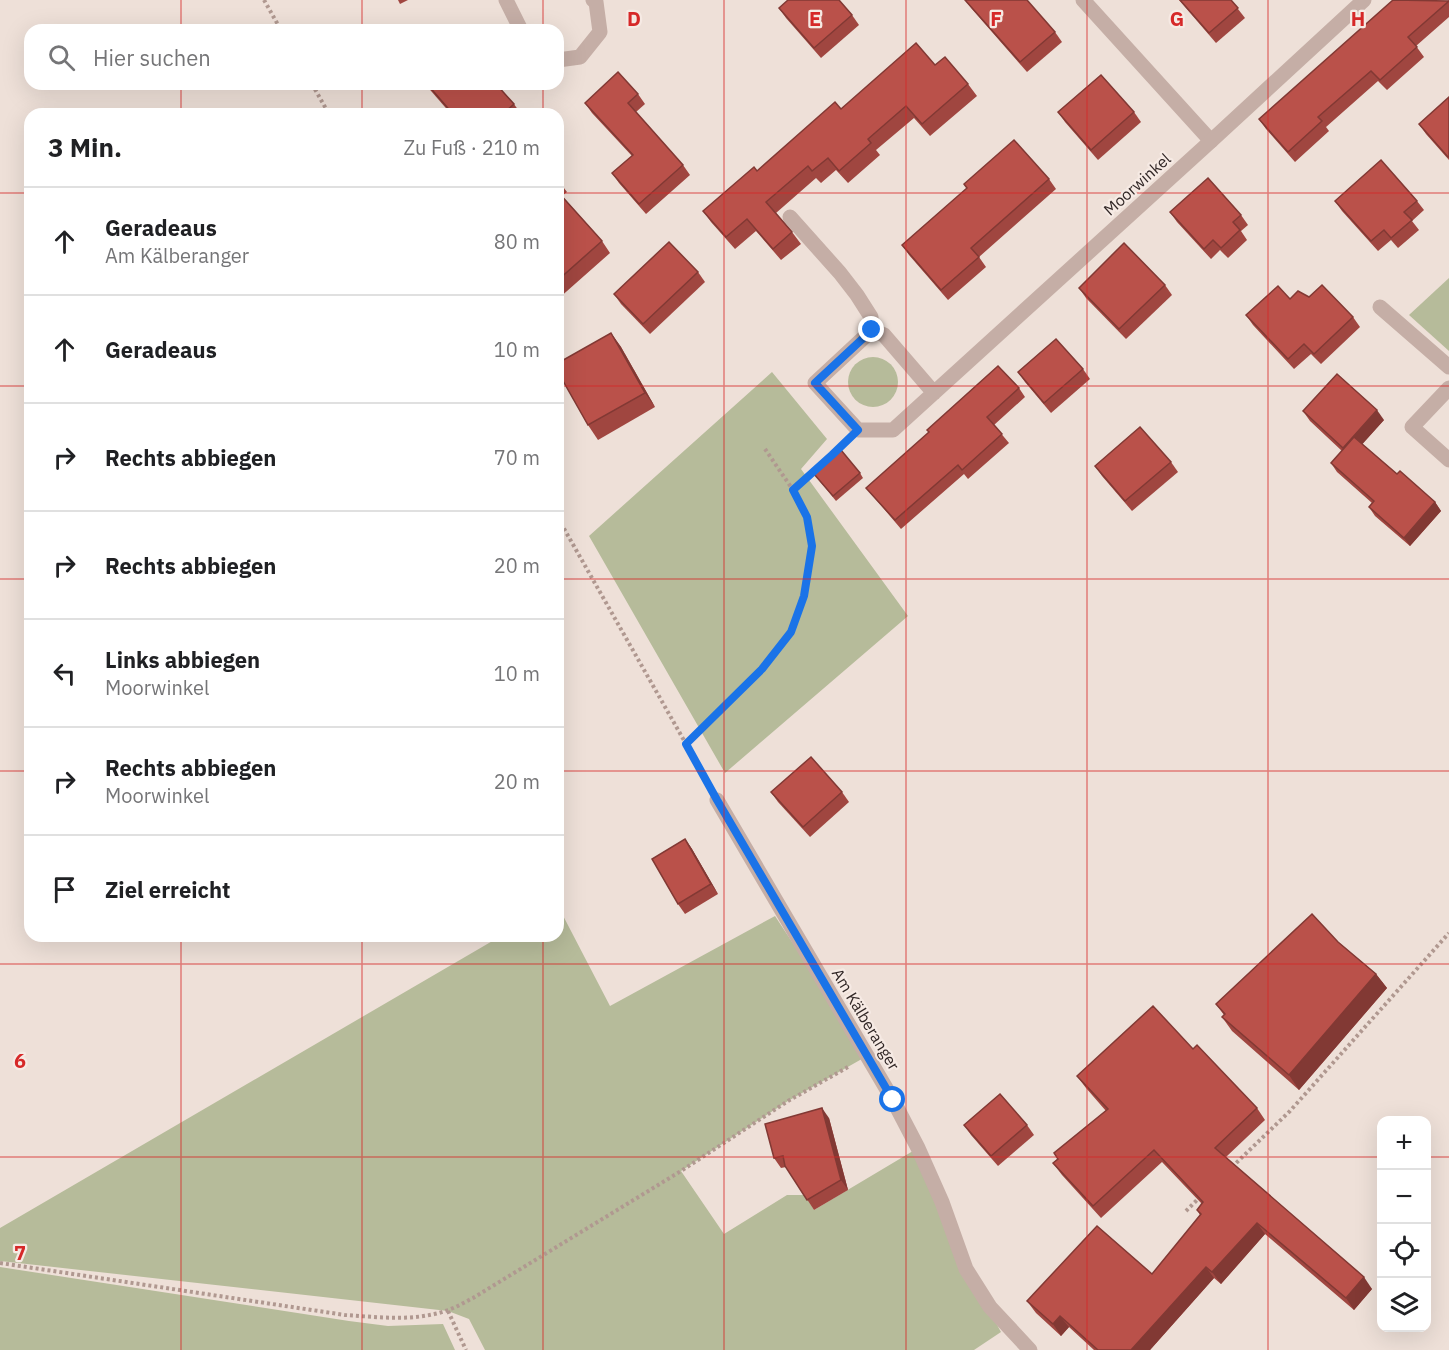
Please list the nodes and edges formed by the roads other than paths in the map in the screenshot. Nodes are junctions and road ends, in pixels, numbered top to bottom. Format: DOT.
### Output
graph roads {
  1 [pos="593,0"];
  2 [pos="1083,0"];
  3 [pos="1364,0"];
  4 [pos="511,2"];
  5 [pos="519,24"];
  6 [pos="564,59"];
  7 [pos="1211,141"];
  8 [pos="790,217"];
  9 [pos="1380,307"];
  10 [pos="872,330"];
  11 [pos="1449,367"];
  12 [pos="1449,388"];
  13 [pos="934,393"];
  14 [pos="1449,460"];
  15 [pos="717,800"];
  16 [pos="1030,1350"];
  1 -- 6 [label="street"];
  2 -- 7 [label="street"];
  3 -- 7 [label="street, Moorwinkel"];
  4 -- 5 [label="street"];
  7 -- 13 [label="street, Moorwinkel"];
  8 -- 10 [label="street"];
  9 -- 11 [label="street"];
  10 -- 13 [label="street"];
  10 -- 13 [label="street, Moorwinkel"];
  12 -- 14 [label="street"];
  15 -- 16 [label="street, Am Kälberanger"];
}
